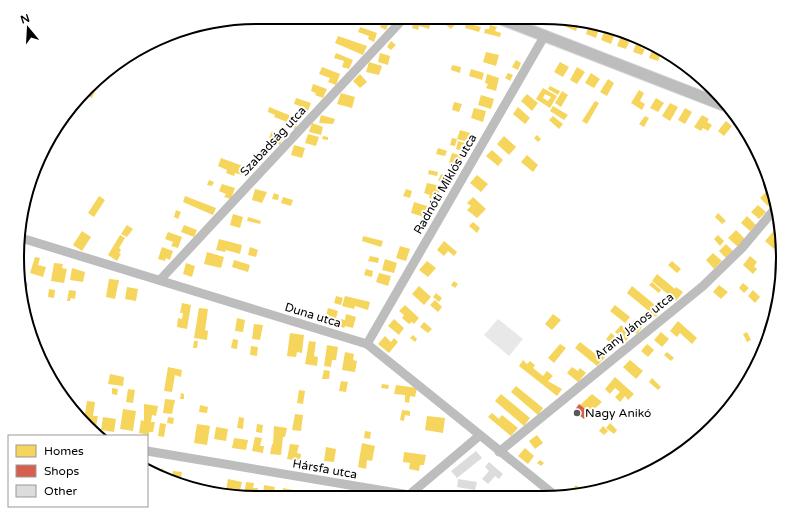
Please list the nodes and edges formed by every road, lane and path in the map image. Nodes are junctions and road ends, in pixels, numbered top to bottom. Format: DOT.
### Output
graph roads {
  1 [pos="398,24"];
  2 [pos="515,24"];
  3 [pos="545,35"];
  4 [pos="717,103"];
  5 [pos="772,212"];
  6 [pos="24,239"];
  7 [pos="160,280"];
  8 [pos="367,344"];
  9 [pos="479,436"];
  10 [pos="148,451"];
  11 [pos="499,452"];
  12 [pos="385,491"];
  13 [pos="414,491"];
  14 [pos="548,491"];
  1 -- 7 [label="street, Szabadság utca"];
  2 -- 3 [label="main road"];
  3 -- 4 [label="main road"];
  3 -- 8 [label="street, Radnóti Miklós utca"];
  5 -- 11 [label="street, Arany János utca"];
  6 -- 7 [label="street, Duna utca"];
  7 -- 8 [label="street, Duna utca"];
  8 -- 9 [label="street, Duna utca"];
  9 -- 11 [label="street, Duna utca"];
  9 -- 13 [label="street, Hársfa utca"];
  10 -- 12 [label="street, Hársfa utca"];
  11 -- 14 [label="street, Duna utca"];
}
